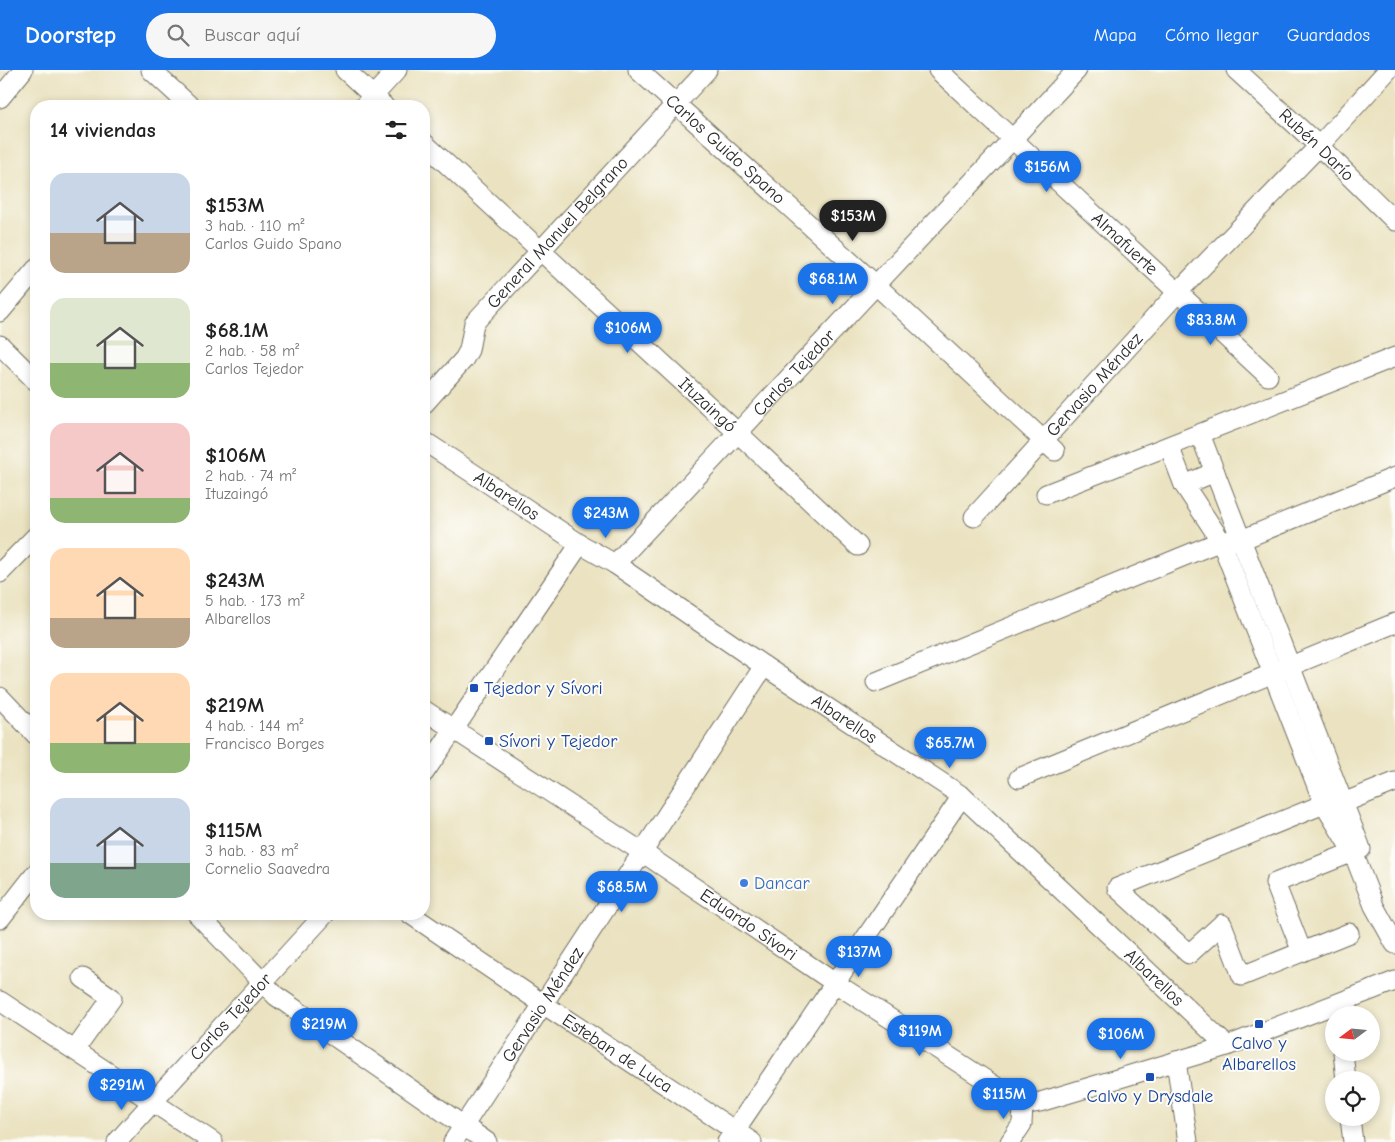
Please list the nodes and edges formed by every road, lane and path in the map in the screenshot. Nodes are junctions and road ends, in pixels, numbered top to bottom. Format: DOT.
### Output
graph roads {
  1 [pos="23,70"];
  2 [pos="151,70"];
  3 [pos="345,70"];
  4 [pos="398,70"];
  5 [pos="638,70"];
  6 [pos="707,70"];
  7 [pos="938,70"];
  8 [pos="1077,70"];
  9 [pos="1236,70"];
  10 [pos="1388,70"];
  11 [pos="0,98"];
  12 [pos="179,100"];
  13 [pos="370,100"];
  14 [pos="375,100"];
  15 [pos="675,104"];
  16 [pos="1013,139"];
  17 [pos="1318,146"];
  18 [pos="430,149"];
  19 [pos="1395,221"];
  20 [pos="541,251"];
  21 [pos="30,276"];
  22 [pos="876,285"];
  23 [pos="1178,292"];
  24 [pos="0,312"];
  25 [pos="0,344"];
  26 [pos="1395,357"];
  27 [pos="30,374"];
  28 [pos="1268,376"];
  29 [pos="430,397"];
  30 [pos="738,432"];
  31 [pos="1200,434"];
  32 [pos="430,445"];
  33 [pos="1049,445"];
  34 [pos="1169,446"];
  35 [pos="1215,472"];
  36 [pos="1395,478"];
  37 [pos="1184,485"];
  38 [pos="1046,494"];
  39 [pos="974,517"];
  40 [pos="1241,540"];
  41 [pos="1221,541"];
  42 [pos="30,542"];
  43 [pos="580,544"];
  44 [pos="858,546"];
  45 [pos="615,564"];
  46 [pos="0,574"];
  47 [pos="1395,623"];
  48 [pos="764,666"];
  49 [pos="1290,666"];
  50 [pos="1273,674"];
  51 [pos="876,682"];
  52 [pos="0,697"];
  53 [pos="430,714"];
  54 [pos="30,729"];
  55 [pos="453,730"];
  56 [pos="430,764"];
  57 [pos="1019,778"];
  58 [pos="1395,782"];
  59 [pos="962,796"];
  60 [pos="1343,803"];
  61 [pos="1324,804"];
  62 [pos="1357,851"];
  63 [pos="642,852"];
  64 [pos="30,881"];
  65 [pos="0,919"];
  66 [pos="203,920"];
  67 [pos="319,920"];
  68 [pos="419,920"];
  69 [pos="1349,933"];
  70 [pos="1395,936"];
  71 [pos="1395,944"];
  72 [pos="1302,952"];
  73 [pos="83,978"];
  74 [pos="1395,981"];
  75 [pos="263,982"];
  76 [pos="835,983"];
  77 [pos="0,1001"];
  78 [pos="543,1004"];
  79 [pos="1343,1006"];
  80 [pos="1325,1013"];
  81 [pos="1227,1046"];
  82 [pos="75,1050"];
  83 [pos="1176,1061"];
  84 [pos="152,1102"];
  85 [pos="1023,1105"];
  86 [pos="464,1126"];
  87 [pos="1351,1126"];
  88 [pos="731,1136"];
  89 [pos="117,1142"];
  90 [pos="213,1142"];
  91 [pos="453,1142"];
  92 [pos="487,1142"];
  93 [pos="752,1142"];
  94 [pos="1010,1142"];
  95 [pos="1188,1142"];
  96 [pos="1353,1142"];
  1 -- 11 [label="street"];
  2 -- 12 [label="street"];
  3 -- 13 [label="street"];
  4 -- 14 [label="street"];
  5 -- 15 [label="street, Carlos Guido Spano"];
  6 -- 15 [label="street, General Manuel Belgrano"];
  7 -- 16 [label="street, Almafuerte"];
  8 -- 16 [label="street, Carlos Tejedor"];
  9 -- 17 [label="street, Rubén Darío"];
  10 -- 17 [label="street, Gervasio Méndez"];
  15 -- 20 [label="street, General Manuel Belgrano"];
  15 -- 22 [label="street, Carlos Guido Spano"];
  16 -- 22 [label="street, Carlos Tejedor"];
  16 -- 23 [label="street, Almafuerte"];
  17 -- 19 [label="street, Rubén Darío"];
  17 -- 23 [label="street, Gervasio Méndez"];
  18 -- 20 [label="street, Ituzaingó"];
  20 -- 29 [label="street, General Manuel Belgrano"];
  20 -- 30 [label="street, Ituzaingó"];
  21 -- 24 [label="street"];
  22 -- 30 [label="street, Carlos Tejedor"];
  22 -- 33 [label="street, Carlos Guido Spano"];
  23 -- 28 [label="street, Almafuerte"];
  23 -- 33 [label="street, Gervasio Méndez"];
  25 -- 27 [label="street"];
  26 -- 31 [label="street"];
  30 -- 44 [label="street, Ituzaingó"];
  30 -- 45 [label="street, Carlos Tejedor"];
  31 -- 34 [label="street"];
  31 -- 35 [label="street"];
  32 -- 43 [label="street, Albarellos"];
  33 -- 39 [label="street, Gervasio Méndez"];
  34 -- 37 [label="street"];
  34 -- 38 [label="street"];
  35 -- 37 [label="street"];
  35 -- 40 [label="street"];
  36 -- 40 [label="street"];
  37 -- 41 [label="street"];
  40 -- 41 [label="street"];
  40 -- 49 [label="street"];
  41 -- 50 [label="street"];
  41 -- 51 [label="street"];
  42 -- 46 [label="street"];
  43 -- 45 [label="street, Albarellos"];
  43 -- 55 [label="street"];
  45 -- 48 [label="street, Albarellos"];
  47 -- 49 [label="street"];
  48 -- 59 [label="street, Albarellos"];
  48 -- 63 [label="street, Gervasio Méndez"];
  49 -- 50 [label="street"];
  49 -- 60 [label="street"];
  50 -- 57 [label="street"];
  50 -- 61 [label="street"];
  52 -- 54 [label="street"];
  53 -- 55 [label="street, Eduardo Sívori"];
  55 -- 56 [label="street"];
  55 -- 63 [label="street, Eduardo Sívori"];
  58 -- 60 [label="street"];
  59 -- 76 [label="street"];
  59 -- 81 [label="street, Albarellos"];
  60 -- 61 [label="street"];
  60 -- 62 [label="street"];
  61 -- 62 [label="street"];
  61 -- 72 [label="street"];
  62 -- 70 [label="street"];
  62 -- 71 [label="street"];
  62 -- 72 [label="street"];
  63 -- 76 [label="street, Eduardo Sívori"];
  63 -- 78 [label="street, Gervasio Méndez"];
  64 -- 65 [label="street"];
  66 -- 75 [label="street"];
  67 -- 75 [label="street, Carlos Tejedor"];
  68 -- 78 [label="street, Esteban de Luca"];
  69 -- 72 [label="street"];
  73 -- 82 [label="street"];
  74 -- 79 [label="street"];
  75 -- 84 [label="street, Carlos Tejedor"];
  75 -- 86 [label="street"];
  76 -- 85 [label="street, Eduardo Sívori"];
  76 -- 88 [label="street"];
  77 -- 82 [label="street"];
  78 -- 86 [label="street, Gervasio Méndez"];
  78 -- 88 [label="street, Esteban de Luca"];
  80 -- 81 [label="street"];
  81 -- 83 [label="street"];
  82 -- 84 [label="street"];
  83 -- 85 [label="street"];
  83 -- 95 [label="street"];
  84 -- 89 [label="street, Carlos Tejedor"];
  84 -- 90 [label="street"];
  85 -- 94 [label="street"];
  86 -- 91 [label="street, Gervasio Méndez"];
  86 -- 92 [label="street"];
  87 -- 96 [label="street"];
  88 -- 93 [label="street, Esteban de Luca"];
}
